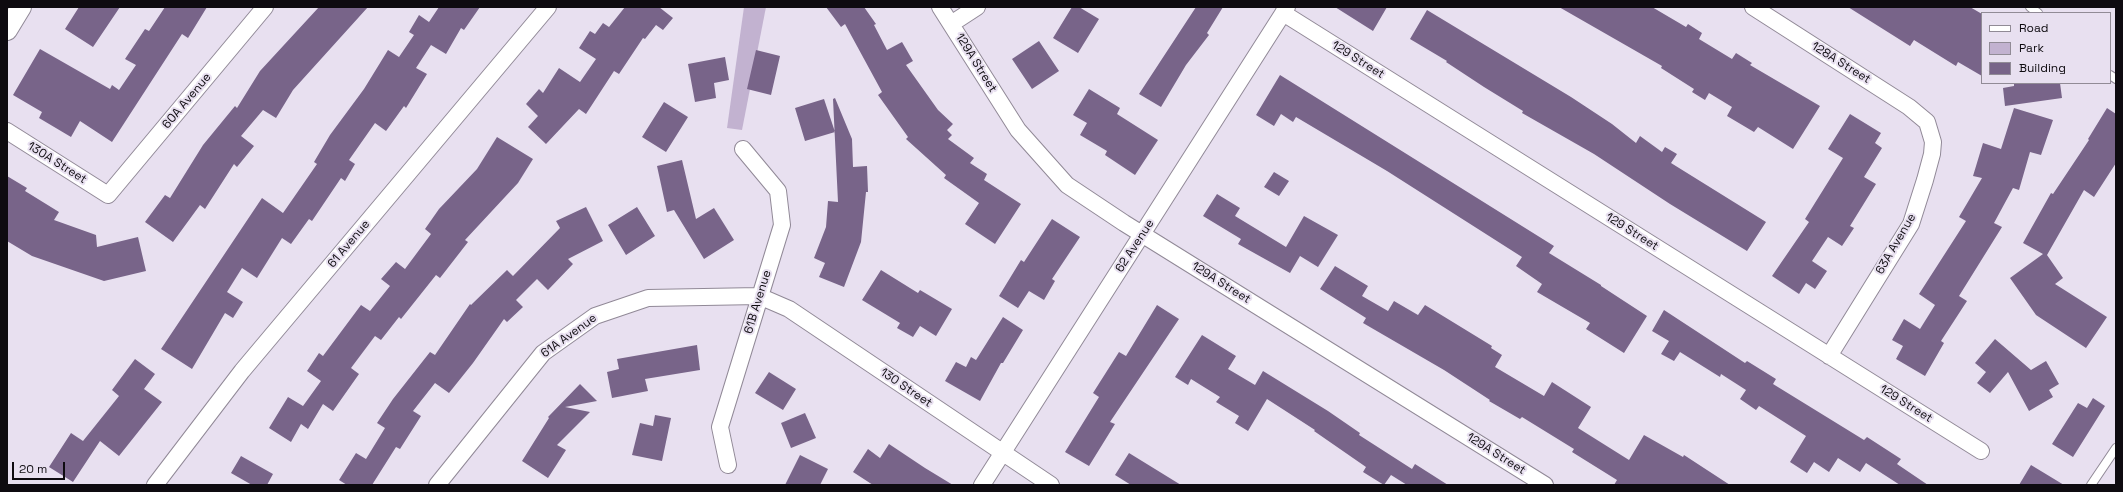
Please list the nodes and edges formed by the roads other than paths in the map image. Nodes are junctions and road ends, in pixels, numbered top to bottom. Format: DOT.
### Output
graph roads {
  1 [pos="21,7"];
  2 [pos="265,7"];
  3 [pos="548,7"];
  4 [pos="940,7"];
  5 [pos="977,7"];
  6 [pos="1753,7"];
  7 [pos="1285,10"];
  8 [pos="951,24"];
  9 [pos="7,30"];
  10 [pos="1927,122"];
  11 [pos="7,131"];
  12 [pos="743,149"];
  13 [pos="108,195"];
  14 [pos="1143,234"];
  15 [pos="759,296"];
  16 [pos="1829,356"];
  17 [pos="2116,448"];
  18 [pos="1981,451"];
  19 [pos="1002,454"];
  20 [pos="728,465"];
  21 [pos="155,485"];
  22 [pos="437,485"];
  23 [pos="982,485"];
  24 [pos="1051,485"];
  25 [pos="1545,485"];
  26 [pos="2091,485"];
  1 -- 9 [label="street"];
  2 -- 13 [label="street, 60A Avenue"];
  3 -- 21 [label="street, 61 Avenue"];
  4 -- 8 [label="street, 129A Street"];
  5 -- 8 [label="street, 129A Street"];
  6 -- 10 [label="street, 128A Street"];
  7 -- 14 [label="street, 62 Avenue"];
  7 -- 16 [label="street, 129 Street"];
  8 -- 14 [label="street, 129A Street"];
  10 -- 16 [label="street, 63A Avenue"];
  11 -- 13 [label="street, 130A Street"];
  12 -- 15 [label="street, 61B Avenue"];
  14 -- 19 [label="street, 62 Avenue"];
  14 -- 25 [label="street, 129A Street"];
  15 -- 19 [label="street, 130 Street"];
  15 -- 20 [label="street, 61B Avenue"];
  15 -- 22 [label="street, 61A Avenue"];
  16 -- 18 [label="street, 129 Street"];
  17 -- 26 [label="lane"];
  19 -- 23 [label="street, 62 Avenue"];
  19 -- 24 [label="street, 130 Street"];
}
